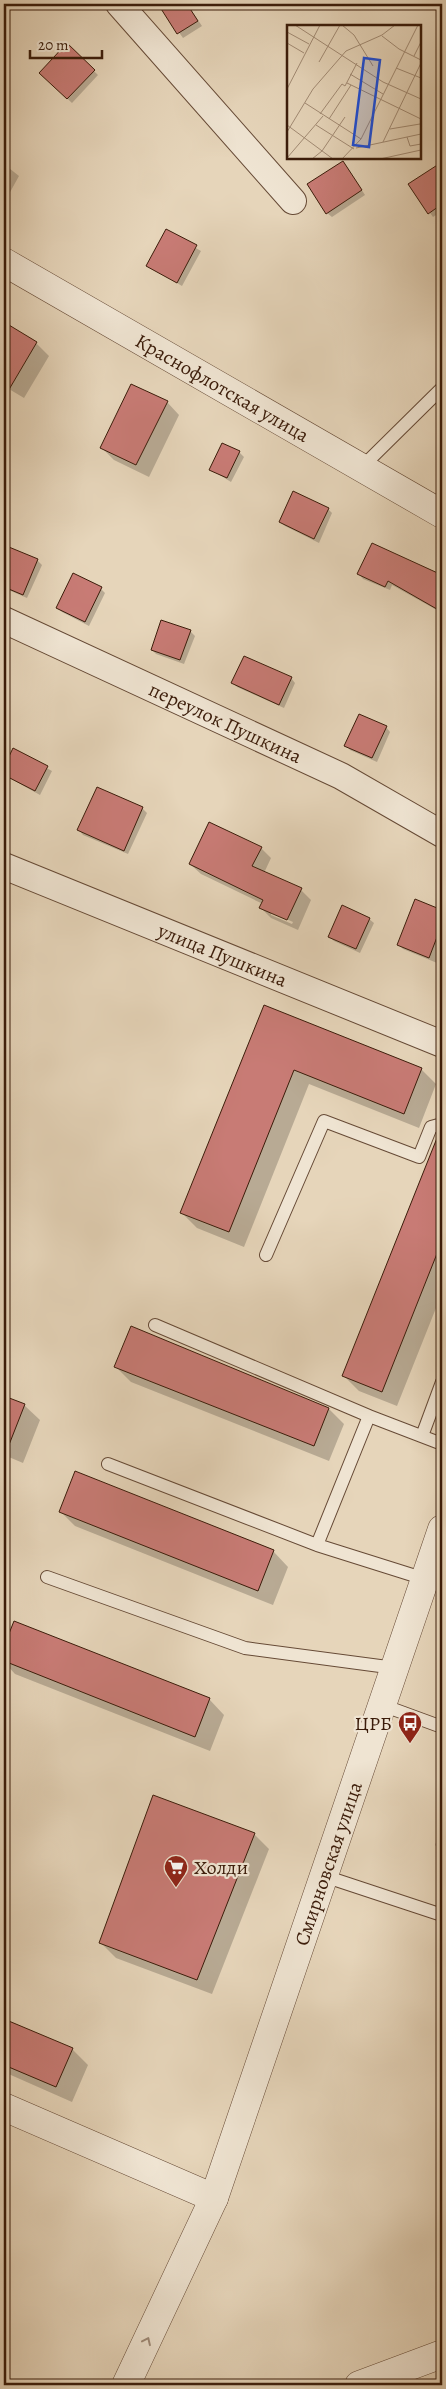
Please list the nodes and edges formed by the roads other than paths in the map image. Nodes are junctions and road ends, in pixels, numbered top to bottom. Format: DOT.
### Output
graph roads {
  1 [pos="119,4"];
  2 [pos="293,201"];
  3 [pos="4,262"];
  4 [pos="442,388"];
  5 [pos="361,468"];
  6 [pos="442,514"];
  7 [pos="4,620"];
  8 [pos="442,834"];
  9 [pos="4,866"];
  10 [pos="442,1044"];
  11 [pos="442,1124"];
  12 [pos="266,1255"];
  13 [pos="155,1325"];
  14 [pos="442,1382"];
  15 [pos="369,1416"];
  16 [pos="422,1436"];
  17 [pos="442,1444"];
  18 [pos="108,1464"];
  19 [pos="442,1529"];
  20 [pos="317,1545"];
  21 [pos="47,1576"];
  22 [pos="425,1579"];
  23 [pos="395,1668"];
  24 [pos="382,1705"];
  25 [pos="442,1727"];
  26 [pos="324,1876"];
  27 [pos="442,1916"];
  28 [pos="4,2107"];
  29 [pos="214,2198"];
  30 [pos="442,2354"];
  31 [pos="126,2385"];
  32 [pos="359,2385"];
  1 -- 2 [label="street"];
  3 -- 5 [label="street, Краснофлотская улица"];
  4 -- 5 [label="lane"];
  5 -- 6 [label="street, Краснофлотская улица"];
  7 -- 8 [label="street, переулок Пушкина"];
  9 -- 10 [label="street, улица Пушкина"];
  11 -- 12 [label="lane"];
  13 -- 15 [label="lane"];
  14 -- 16 [label="lane"];
  15 -- 16 [label="lane"];
  15 -- 20 [label="lane"];
  16 -- 17 [label="lane"];
  18 -- 20 [label="lane"];
  19 -- 22 [label="street, Смирновская улица"];
  20 -- 22 [label="lane"];
  21 -- 23 [label="lane"];
  22 -- 23 [label="street, Смирновская улица"];
  23 -- 24 [label="street, Смирновская улица"];
  24 -- 25 [label="lane"];
  24 -- 26 [label="street, Смирновская улица"];
  26 -- 27 [label="lane"];
  26 -- 29 [label="street, Смирновская улица"];
  28 -- 29 [label="street"];
  31 -- 29 [label="street, Смирновская улица, one-way"];
  30 -- 32 [label="street"];
}
